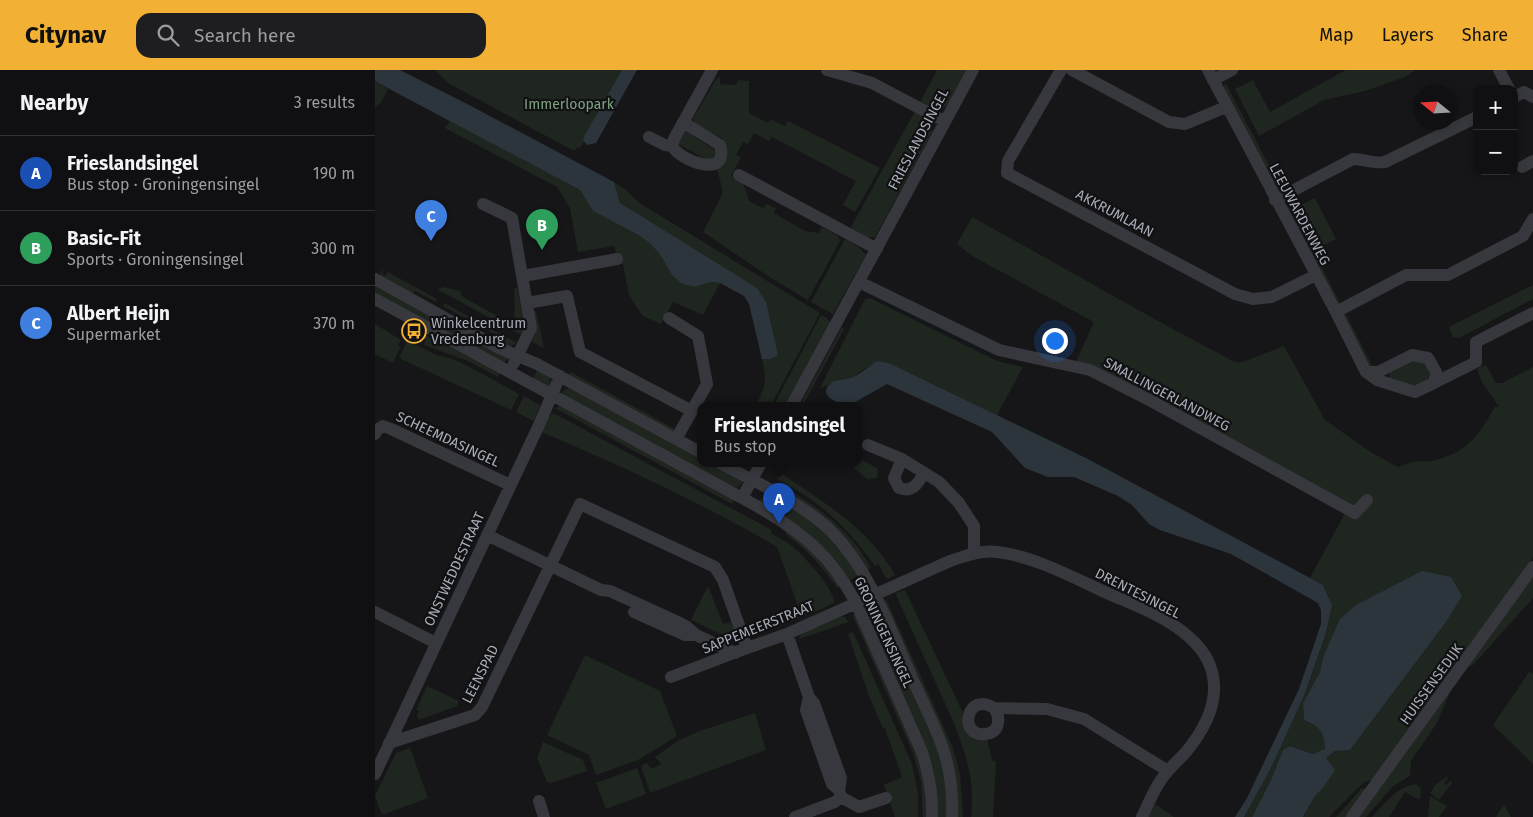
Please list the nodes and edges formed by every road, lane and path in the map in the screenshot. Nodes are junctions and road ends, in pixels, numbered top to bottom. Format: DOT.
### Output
graph roads {
  1 [pos="712,70"];
  2 [pos="827,70"];
  3 [pos="973,70"];
  4 [pos="1061,70"];
  5 [pos="1072,70"];
  6 [pos="1232,70"];
  7 [pos="1499,70"];
  8 [pos="1210,75"];
  9 [pos="1507,85"];
  10 [pos="1518,95"];
  11 [pos="1533,97"];
  12 [pos="1226,107"];
  13 [pos="1473,119"];
  14 [pos="944,121"];
  15 [pos="683,122"];
  16 [pos="649,137"];
  17 [pos="673,146"];
  18 [pos="739,175"];
  19 [pos="1275,200"];
  20 [pos="483,204"];
  21 [pos="1533,219"];
  22 [pos="877,249"];
  23 [pos="617,259"];
  24 [pos="1316,275"];
  25 [pos="523,276"];
  26 [pos="375,280"];
  27 [pos="859,282"];
  28 [pos="375,299"];
  29 [pos="527,303"];
  30 [pos="1337,312"];
  31 [pos="1533,313"];
  32 [pos="669,318"];
  33 [pos="518,355"];
  34 [pos="509,372"];
  35 [pos="1366,372"];
  36 [pos="560,376"];
  37 [pos="1434,382"];
  38 [pos="551,395"];
  39 [pos="794,402"];
  40 [pos="692,411"];
  41 [pos="375,434"];
  42 [pos="677,439"];
  43 [pos="868,444"];
  44 [pos="697,450"];
  45 [pos="902,460"];
  46 [pos="728,467"];
  47 [pos="759,467"];
  48 [pos="924,473"];
  49 [pos="752,480"];
  50 [pos="510,485"];
  51 [pos="742,498"];
  52 [pos="1367,500"];
  53 [pos="487,535"];
  54 [pos="974,552"];
  55 [pos="550,564"];
  56 [pos="1533,567"];
  57 [pos="875,594"];
  58 [pos="855,603"];
  59 [pos="375,612"];
  60 [pos="787,634"];
  61 [pos="436,643"];
  62 [pos="747,648"];
  63 [pos="735,652"];
  64 [pos="671,677"];
  65 [pos="994,708"];
  66 [pos="389,743"];
  67 [pos="1168,770"];
  68 [pos="375,774"];
  69 [pos="840,793"];
  70 [pos="886,798"];
  71 [pos="539,801"];
  72 [pos="544,817"];
  73 [pos="795,817"];
  74 [pos="932,817"];
  75 [pos="952,817"];
  76 [pos="1142,817"];
  77 [pos="1352,817"];
  1 -- 15 [label="street"];
  2 -- 14 [label="street"];
  3 -- 14 [label="street, FRIESLANDSINGEL"];
  4 -- 24 [label="street, AKKRUMLAAN"];
  5 -- 12 [label="street"];
  6 -- 8 [label="street"];
  7 -- 9 [label="street"];
  8 -- 12 [label="street, LEEUWARDENWEG"];
  10 -- 11 [label="street"];
  12 -- 19 [label="street, LEEUWARDENWEG"];
  13 -- 19 [label="street"];
  14 -- 22 [label="street, FRIESLANDSINGEL"];
  15 -- 17 [label="street"];
  15 -- 17 [label="street"];
  16 -- 17 [label="street"];
  18 -- 22 [label="street"];
  19 -- 24 [label="street, LEEUWARDENWEG"];
  20 -- 25 [label="street"];
  21 -- 30 [label="street"];
  22 -- 27 [label="street, FRIESLANDSINGEL"];
  23 -- 25 [label="street"];
  24 -- 30 [label="street, LEEUWARDENWEG"];
  25 -- 29 [label="street"];
  26 -- 33 [label="street"];
  27 -- 39 [label="street, FRIESLANDSINGEL"];
  27 -- 52 [label="street, SMALLINGERLANDWEG"];
  28 -- 34 [label="street, GRONINGENSINGEL"];
  29 -- 33 [label="street"];
  29 -- 40 [label="street"];
  30 -- 35 [label="street, LEEUWARDENWEG"];
  31 -- 37 [label="street"];
  32 -- 40 [label="street"];
  33 -- 34 [label="street"];
  33 -- 36 [label="street"];
  34 -- 38 [label="street, GRONINGENSINGEL"];
  35 -- 37 [label="street"];
  35 -- 37 [label="street"];
  36 -- 38 [label="street, ONSTWEDDESTRAAT"];
  36 -- 42 [label="street"];
  38 -- 50 [label="street, ONSTWEDDESTRAAT"];
  38 -- 51 [label="street, GRONINGENSINGEL"];
  40 -- 42 [label="street"];
  41 -- 50 [label="street, SCHEEMDASINGEL"];
  42 -- 44 [label="street"];
  43 -- 45 [label="street"];
  45 -- 48 [label="street"];
  45 -- 48 [label="street"];
  46 -- 49 [label="street, GRONINGENSINGEL"];
  47 -- 49 [label="street"];
  48 -- 54 [label="street"];
  49 -- 51 [label="street"];
  49 -- 57 [label="street, GRONINGENSINGEL"];
  50 -- 53 [label="street, ONSTWEDDESTRAAT"];
  51 -- 58 [label="street, GRONINGENSINGEL"];
  53 -- 55 [label="street"];
  53 -- 61 [label="street, ONSTWEDDESTRAAT"];
  54 -- 57 [label="street, DRENTESINGEL"];
  54 -- 67 [label="street, DRENTESINGEL"];
  55 -- 62 [label="street, LEENSPAD"];
  55 -- 63 [label="street"];
  55 -- 66 [label="street, LEENSPAD"];
  56 -- 77 [label="street, HUISSENSEDIJK"];
  57 -- 58 [label="street, SAPPEMEERSTRAAT"];
  57 -- 75 [label="street, GRONINGENSINGEL"];
  58 -- 60 [label="street, SAPPEMEERSTRAAT"];
  58 -- 74 [label="street, GRONINGENSINGEL"];
  59 -- 61 [label="street"];
  60 -- 62 [label="street, SAPPEMEERSTRAAT"];
  60 -- 69 [label="street"];
  61 -- 66 [label="street, ONSTWEDDESTRAAT"];
  62 -- 63 [label="street, SAPPEMEERSTRAAT"];
  63 -- 64 [label="street, SAPPEMEERSTRAAT"];
  65 -- 67 [label="street"];
  66 -- 68 [label="street, ONSTWEDDESTRAAT"];
  67 -- 76 [label="street, DRENTESINGEL"];
  69 -- 70 [label="street"];
  69 -- 73 [label="street"];
  71 -- 72 [label="street"];
}
